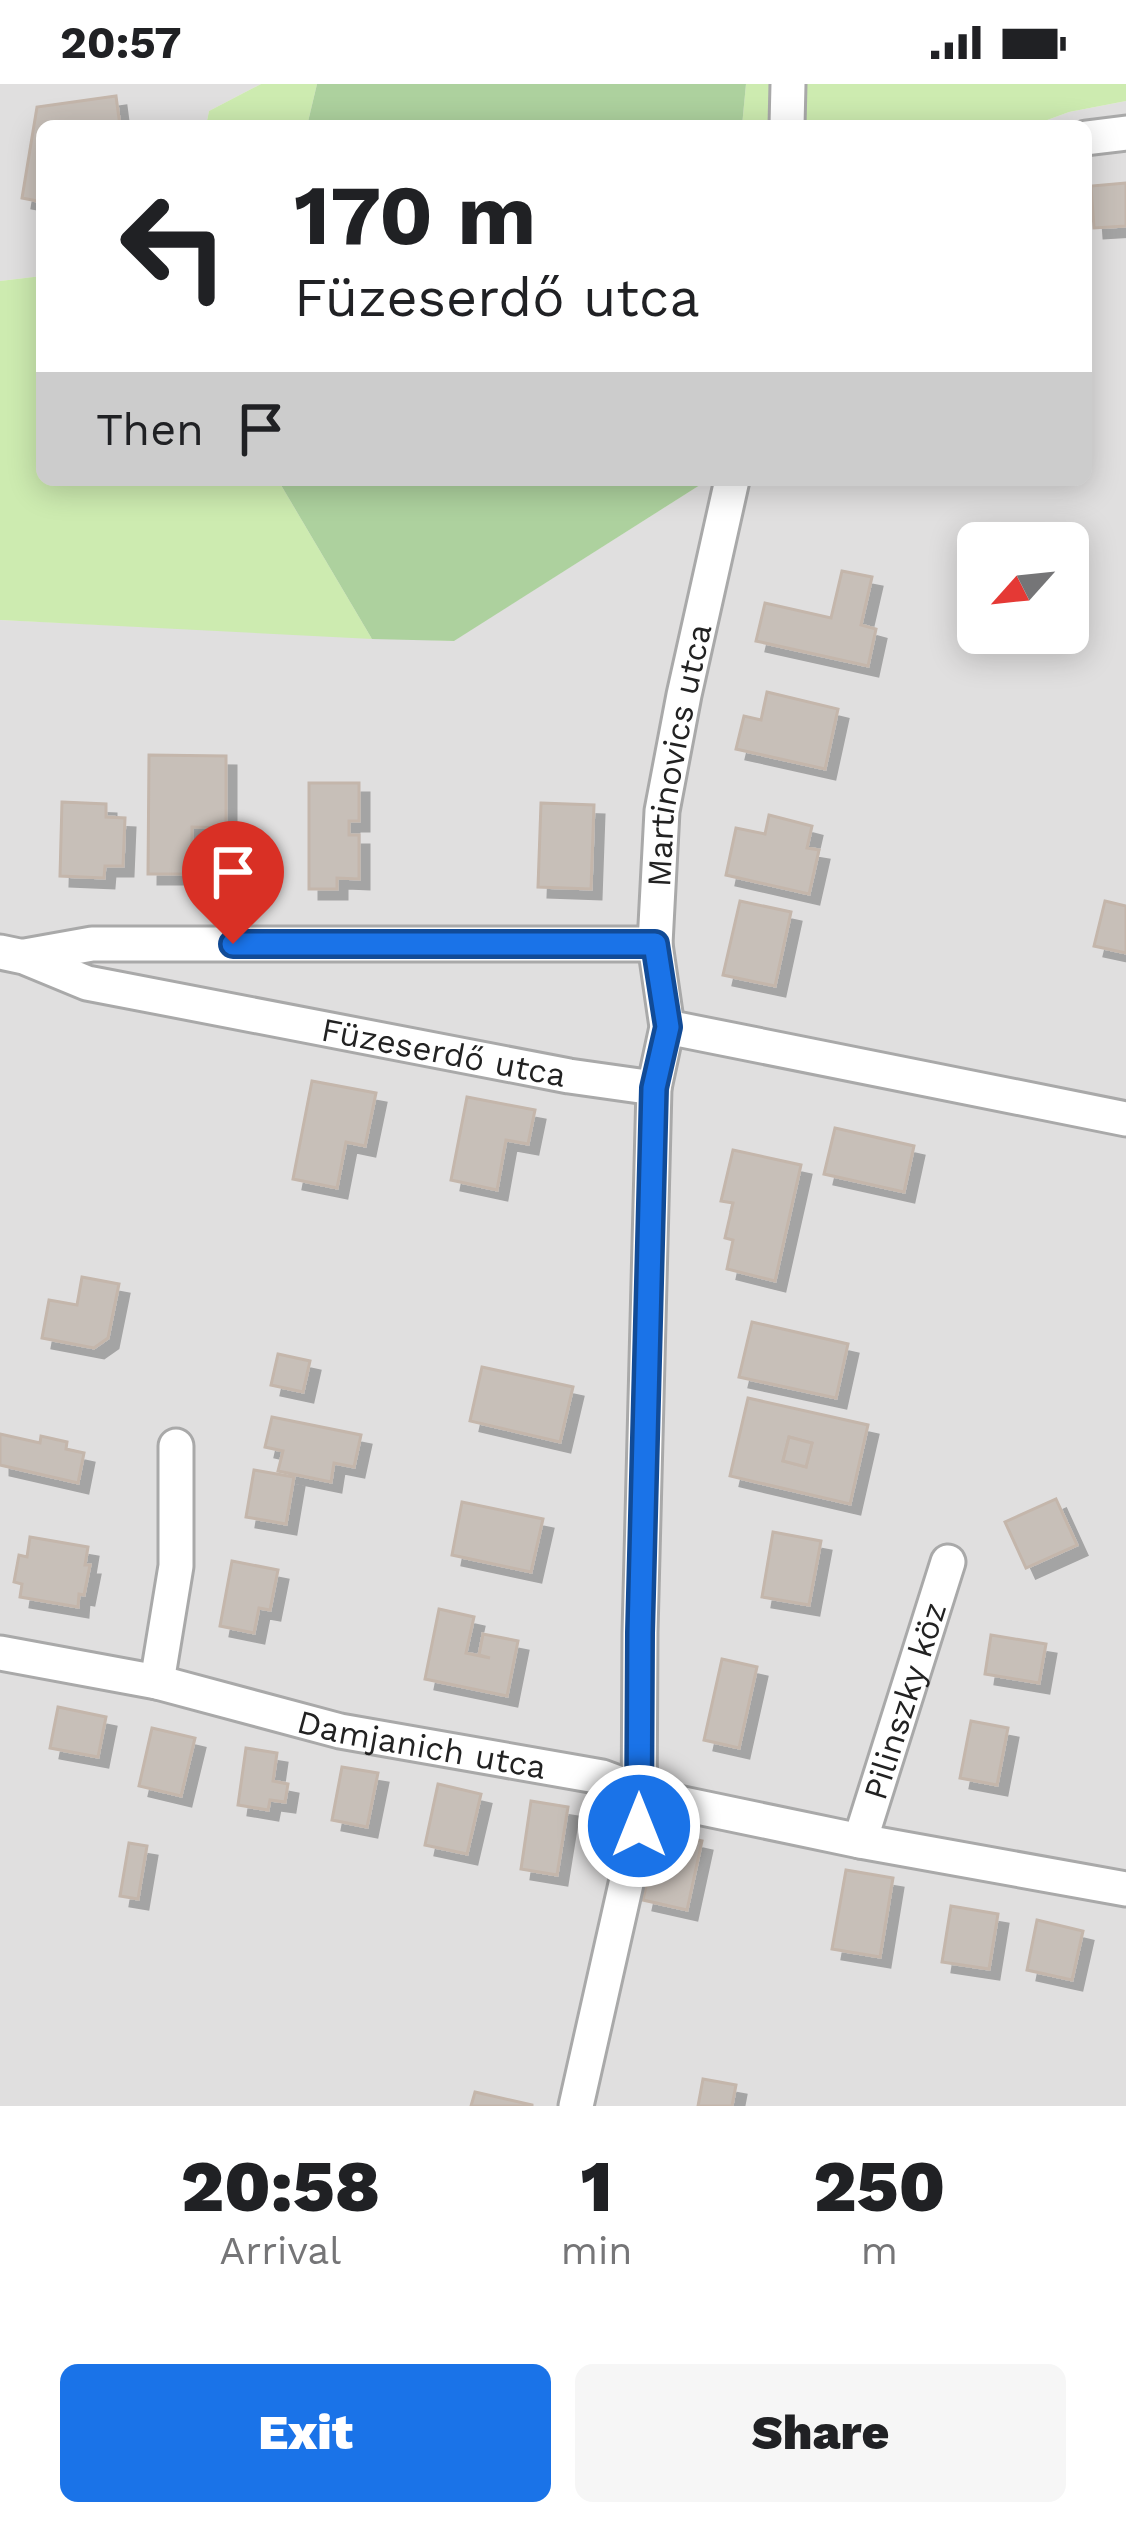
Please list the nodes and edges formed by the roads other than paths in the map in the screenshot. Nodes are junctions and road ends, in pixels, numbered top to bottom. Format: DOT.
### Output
graph roads {
  1 [pos="788,84"];
  2 [pos="788,120"];
  3 [pos="1126,134"];
  4 [pos="1092,137"];
  5 [pos="731,486"];
  6 [pos="655,944"];
  7 [pos="12,954"];
  8 [pos="668,1027"];
  9 [pos="654,1088"];
  10 [pos="1126,1119"];
  11 [pos="176,1446"];
  12 [pos="948,1562"];
  13 [pos="0,1653"];
  14 [pos="157,1682"];
  15 [pos="639,1790"];
  16 [pos="860,1841"];
  17 [pos="1126,1889"];
  18 [pos="576,2106"];
  1 -- 2 [label="street"];
  3 -- 4 [label="street"];
  5 -- 6 [label="street, Martinovics utca"];
  6 -- 7 [label="street, Füzeserdő utca"];
  6 -- 8 [label="street, Martinovics utca"];
  7 -- 9 [label="street, Füzeserdő utca"];
  8 -- 9 [label="street, Martinovics utca"];
  8 -- 10 [label="street"];
  9 -- 15 [label="street, Martinovics utca"];
  11 -- 14 [label="street"];
  12 -- 16 [label="street, Pilinszky köz"];
  13 -- 14 [label="street, Damjanich utca"];
  14 -- 15 [label="street, Damjanich utca"];
  15 -- 16 [label="street, Damjanich utca"];
  15 -- 18 [label="street, Martinovics utca"];
  16 -- 17 [label="street, Damjanich utca"];
}
